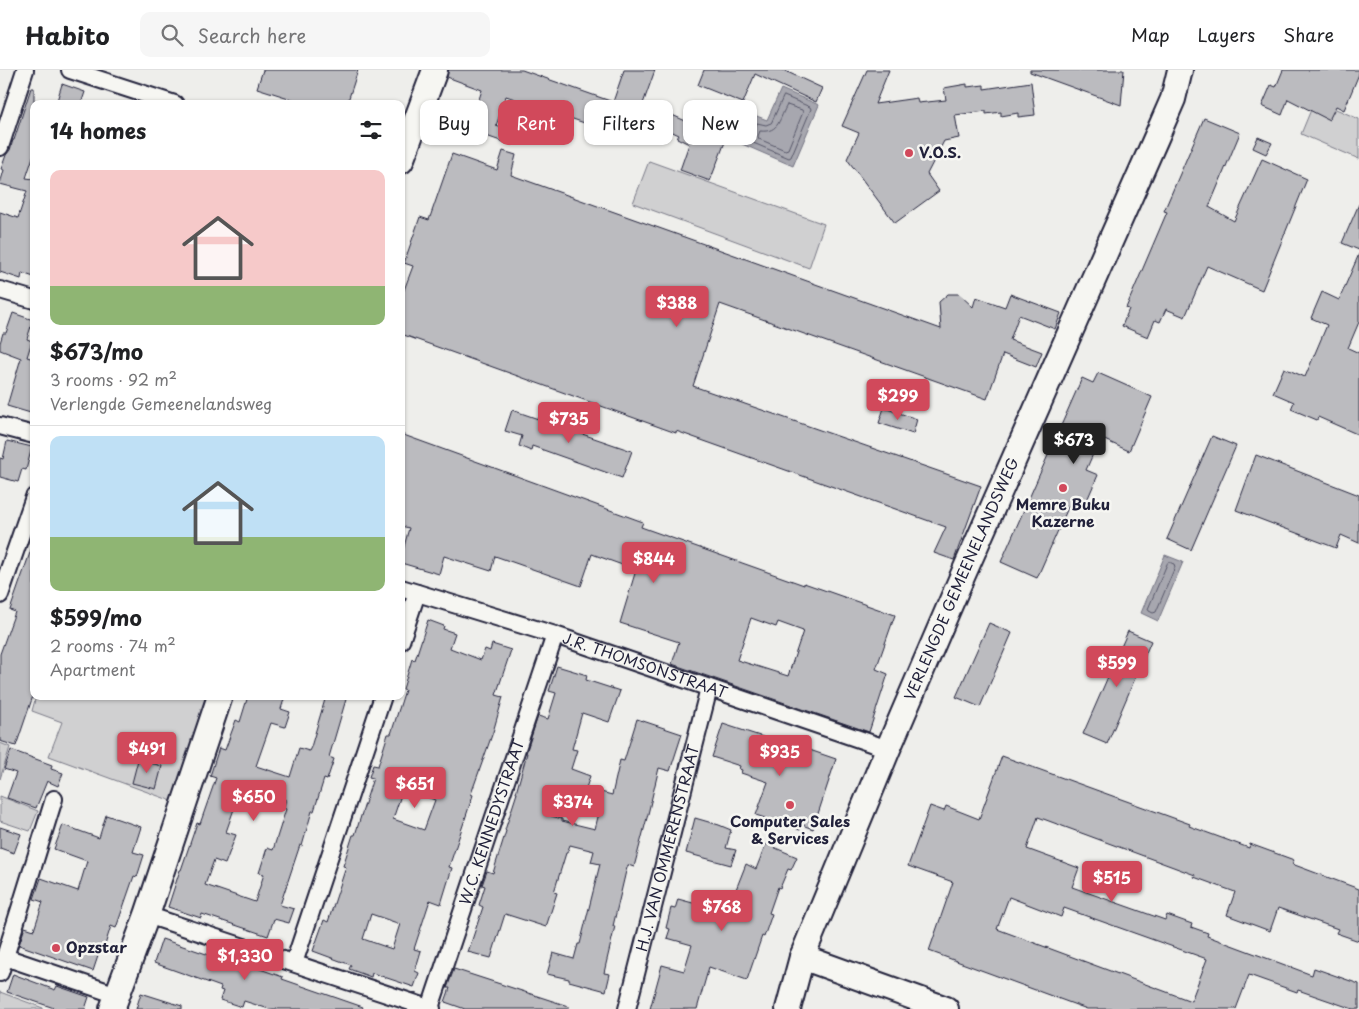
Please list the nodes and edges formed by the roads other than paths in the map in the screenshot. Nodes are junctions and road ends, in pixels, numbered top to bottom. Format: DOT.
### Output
graph roads {
  1 [pos="25,70"];
  2 [pos="70,70"];
  3 [pos="435,70"];
  4 [pos="1180,70"];
  5 [pos="163,100"];
  6 [pos="0,147"];
  7 [pos="405,150"];
  8 [pos="0,290"];
  9 [pos="30,299"];
  10 [pos="0,426"];
  11 [pos="30,434"];
  12 [pos="30,507"];
  13 [pos="4,570"];
  14 [pos="405,589"];
  15 [pos="417,593"];
  16 [pos="0,595"];
  17 [pos="405,628"];
  18 [pos="555,636"];
  19 [pos="709,688"];
  20 [pos="219,700"];
  21 [pos="382,700"];
  22 [pos="888,749"];
  23 [pos="54,798"];
  24 [pos="147,915"];
  25 [pos="5,957"];
  26 [pos="802,957"];
  27 [pos="294,963"];
  28 [pos="0,973"];
  29 [pos="115,1002"];
  30 [pos="431,1009"];
  31 [pos="627,1009"];
  32 [pos="788,1009"];
  33 [pos="946,1009"];
  1 -- 6 [label="street"];
  2 -- 5 [label="street"];
  3 -- 7 [label="street"];
  4 -- 22 [label="street, VERLENGDE GEMEENELANDSWEG"];
  8 -- 9 [label="street"];
  10 -- 11 [label="street"];
  12 -- 13 [label="street"];
  13 -- 16 [label="street"];
  14 -- 15 [label="street, J.R. THOMSONSTRAAT"];
  15 -- 17 [label="street"];
  15 -- 18 [label="street, J.R. THOMSONSTRAAT"];
  18 -- 19 [label="street, J.R. THOMSONSTRAAT"];
  18 -- 30 [label="street, W.C. KENNEDYSTRAAT"];
  19 -- 22 [label="street, J.R. THOMSONSTRAAT"];
  19 -- 31 [label="street, H.J. VAN OMMERENSTRAAT"];
  20 -- 24 [label="street"];
  21 -- 27 [label="street"];
  22 -- 26 [label="street, VERLENGDE GEMEENELANDSWEG"];
  23 -- 25 [label="street"];
  24 -- 27 [label="street"];
  24 -- 29 [label="street"];
  25 -- 28 [label="street"];
  25 -- 29 [label="street"];
  26 -- 32 [label="street, VERLENGDE GEMEENELANDSWEG"];
  26 -- 33 [label="street"];
  27 -- 30 [label="street"];
}
